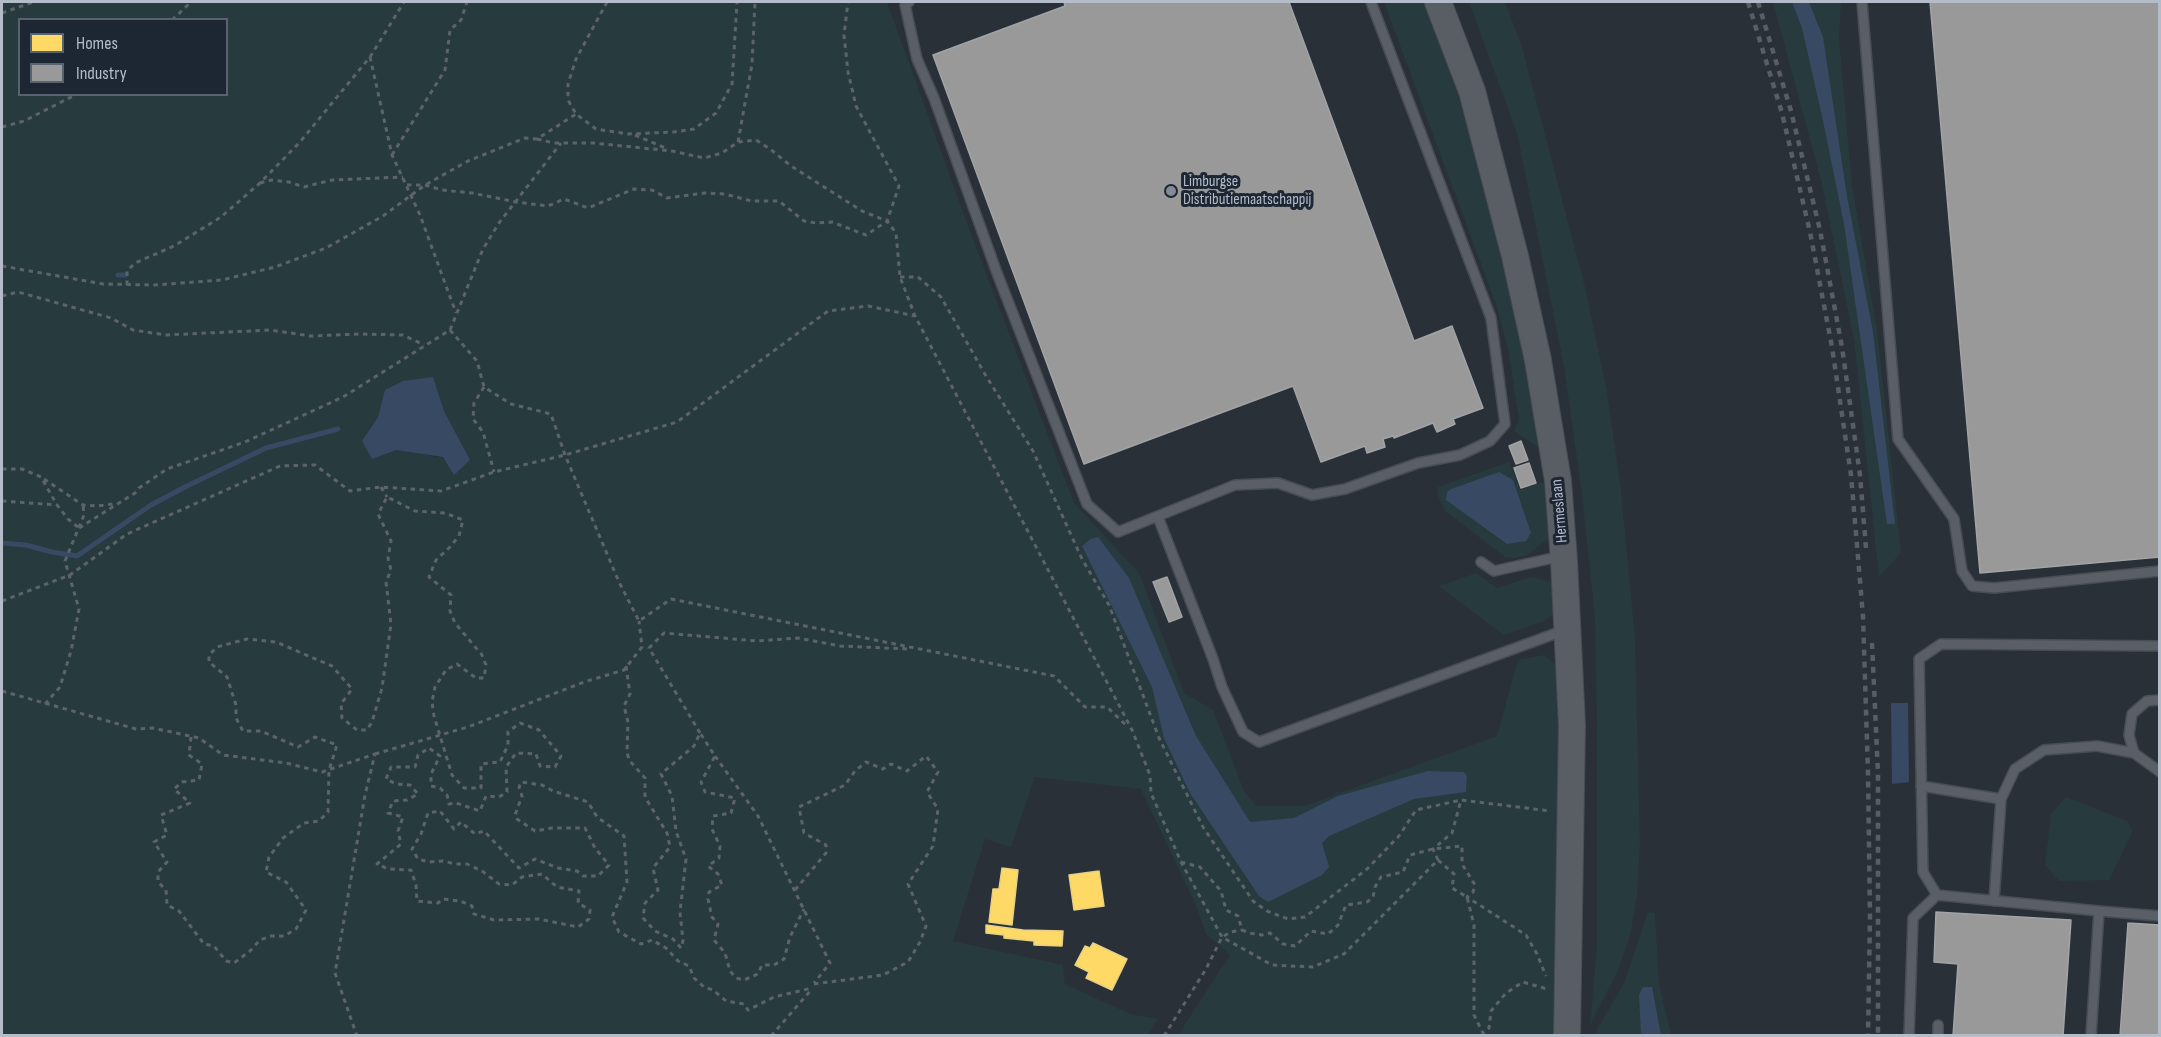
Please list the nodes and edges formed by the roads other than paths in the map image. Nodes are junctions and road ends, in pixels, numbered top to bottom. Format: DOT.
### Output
graph roads {
  1 [pos="909,2"];
  2 [pos="1371,2"];
  3 [pos="1438,2"];
  4 [pos="1862,2"];
  5 [pos="1158,517"];
  6 [pos="1564,556"];
  7 [pos="1481,562"];
  8 [pos="2160,571"];
  9 [pos="1567,629"];
  10 [pos="2160,646"];
  11 [pos="2160,700"];
  12 [pos="2134,753"];
  13 [pos="2160,772"];
  14 [pos="1921,786"];
  15 [pos="2001,799"];
  16 [pos="1937,895"];
  17 [pos="1994,901"];
  18 [pos="2099,911"];
  19 [pos="2160,916"];
  20 [pos="1567,1035"];
  21 [pos="1909,1035"];
  22 [pos="2091,1035"];
  1 -- 5 [label="lane"];
  2 -- 5 [label="lane"];
  3 -- 6 [label="street, Hermeslaan"];
  4 -- 8 [label="lane"];
  5 -- 9 [label="lane"];
  6 -- 7 [label="lane"];
  6 -- 9 [label="street, Hermeslaan"];
  9 -- 20 [label="street, Hermeslaan"];
  10 -- 14 [label="lane"];
  11 -- 12 [label="lane"];
  12 -- 13 [label="lane"];
  12 -- 15 [label="lane"];
  14 -- 15 [label="lane"];
  14 -- 16 [label="lane"];
  15 -- 17 [label="lane"];
  16 -- 17 [label="lane"];
  16 -- 21 [label="lane"];
  17 -- 18 [label="lane"];
  18 -- 19 [label="lane"];
  18 -- 22 [label="lane"];
}
